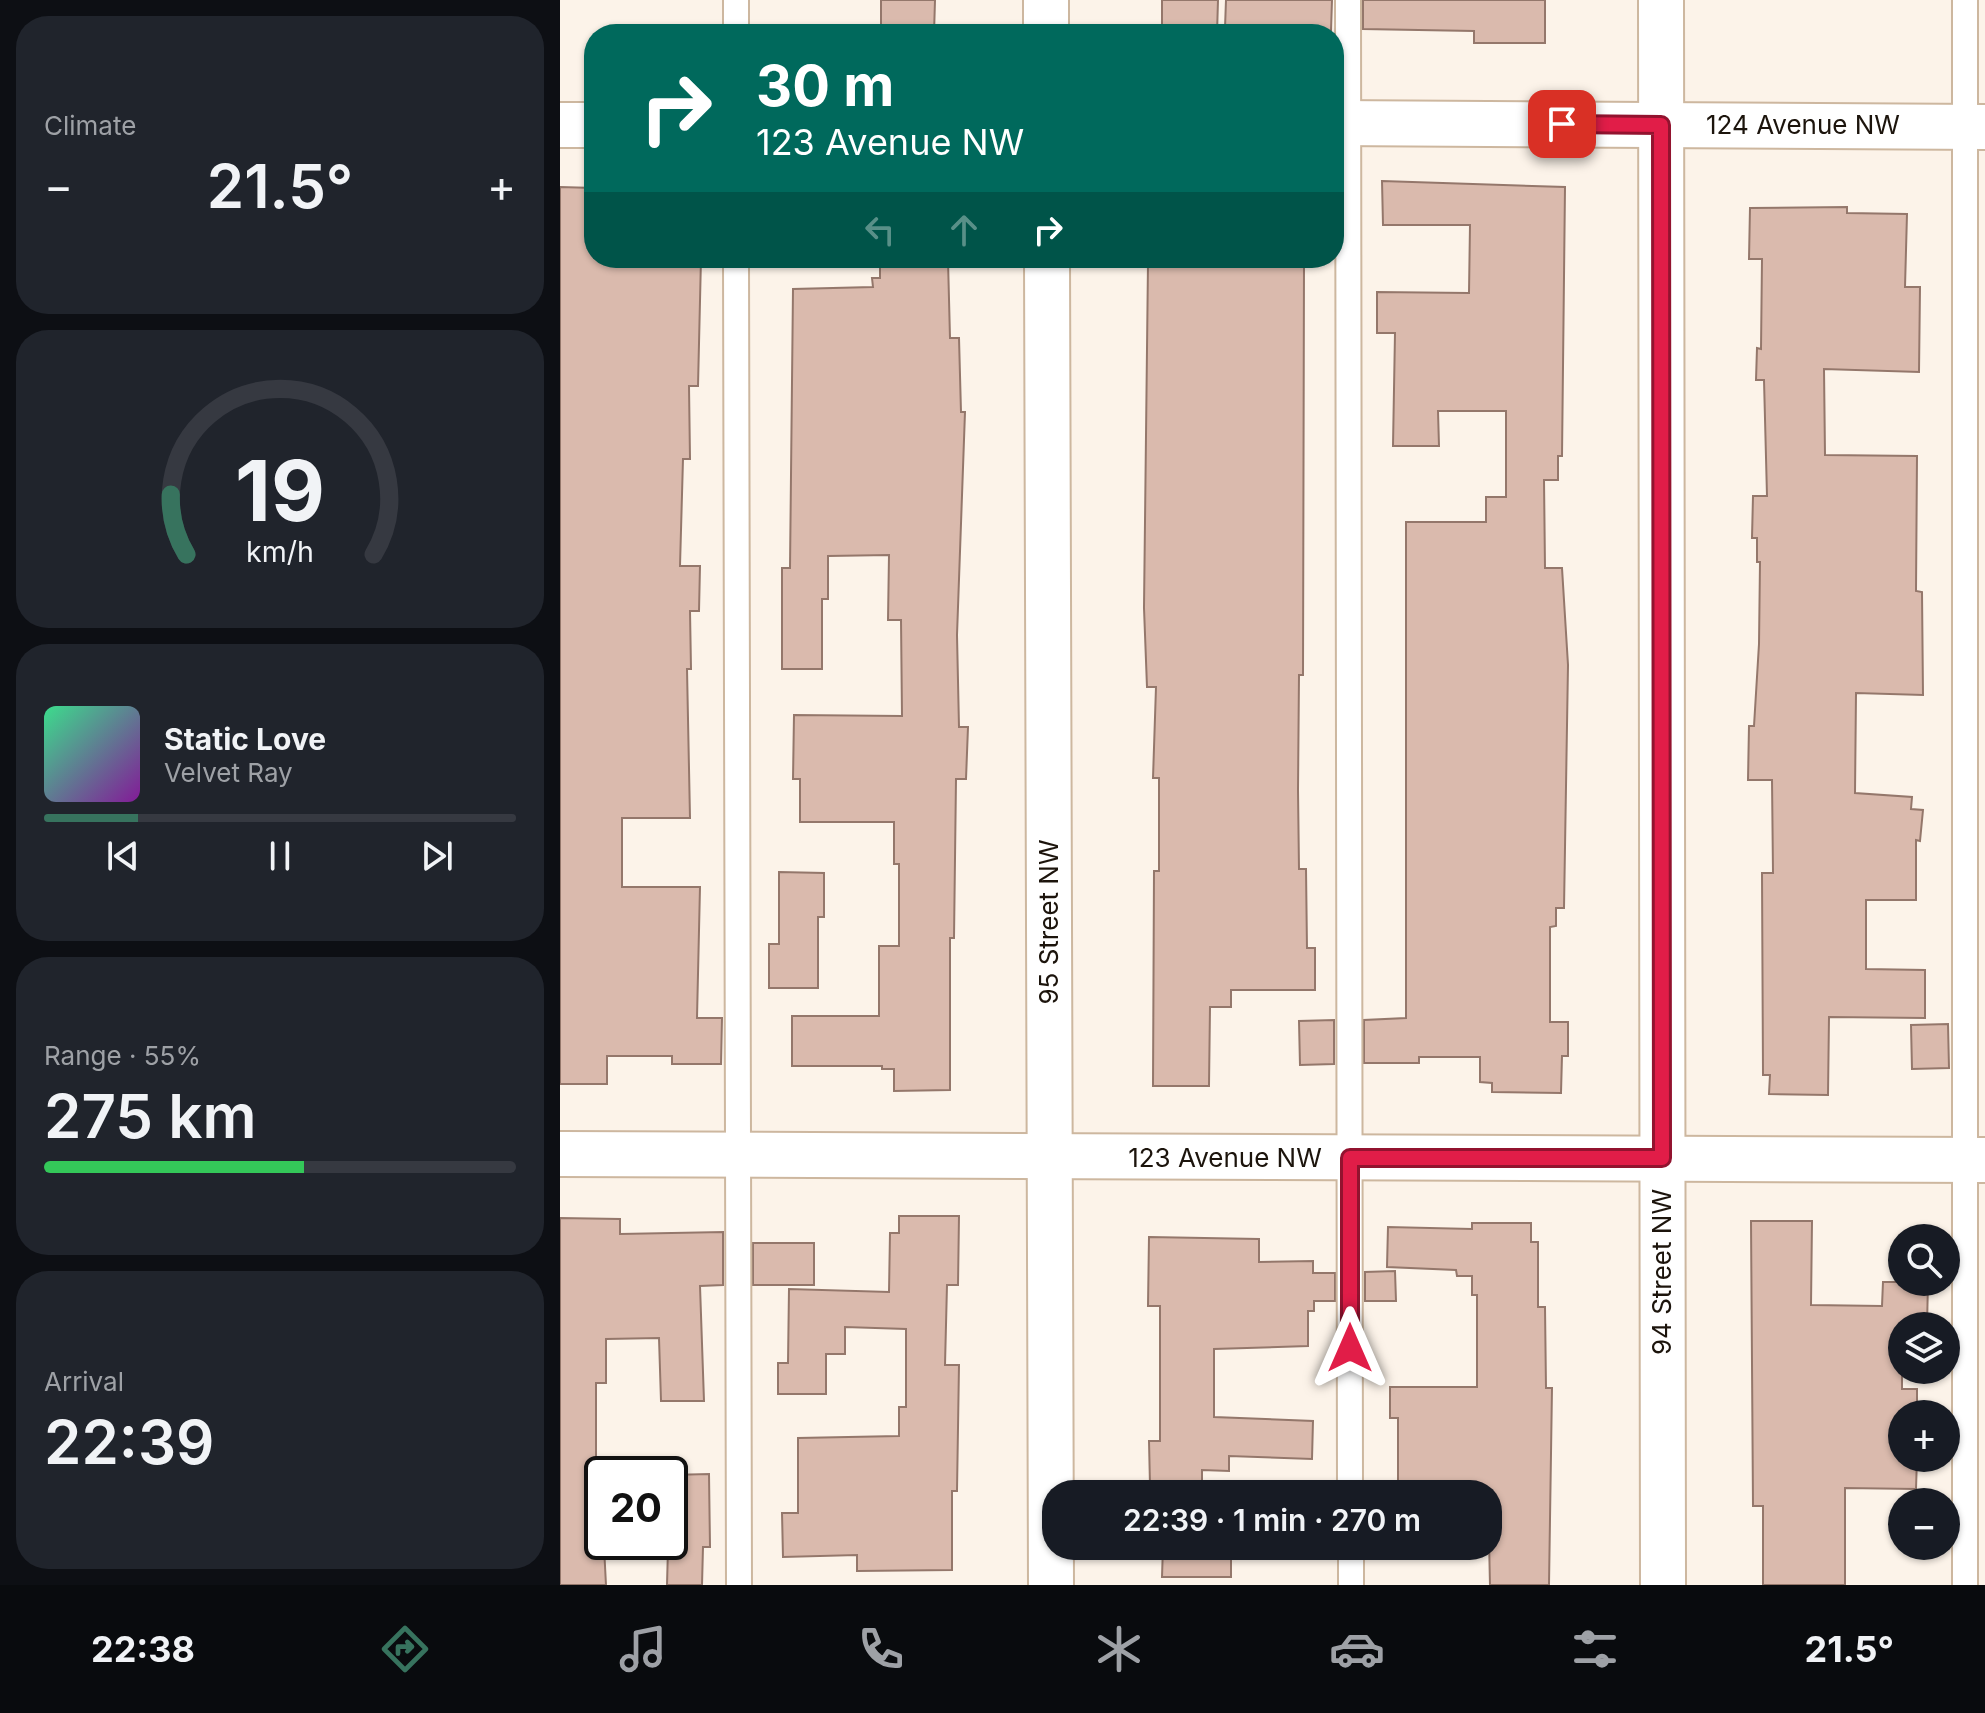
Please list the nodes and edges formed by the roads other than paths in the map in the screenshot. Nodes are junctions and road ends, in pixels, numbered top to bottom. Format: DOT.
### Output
graph roads {
  1 [pos="736,0"];
  2 [pos="1046,0"];
  3 [pos="1348,0"];
  4 [pos="1661,0"];
  5 [pos="1965,0"];
  6 [pos="736,24"];
  7 [pos="1046,24"];
  8 [pos="1344,70"];
  9 [pos="1344,123"];
  10 [pos="560,125"];
  11 [pos="584,125"];
  12 [pos="1661,125"];
  13 [pos="1976,127"];
  14 [pos="736,268"];
  15 [pos="1047,268"];
  16 [pos="1342,268"];
  17 [pos="560,1154"];
  18 [pos="738,1156"];
  19 [pos="1050,1158"];
  20 [pos="1350,1158"];
  21 [pos="1662,1158"];
  22 [pos="1976,1160"];
  23 [pos="1350,1480"];
  24 [pos="1351,1560"];
  25 [pos="739,1585"];
  26 [pos="1051,1585"];
  27 [pos="1351,1585"];
  28 [pos="1663,1585"];
  29 [pos="1965,1585"];
  1 -- 6 [label="lane"];
  2 -- 7 [label="street"];
  3 -- 8 [label="lane"];
  4 -- 12 [label="street, 94 Street NW"];
  5 -- 13 [label="lane"];
  9 -- 12 [label="street, 124 Avenue NW"];
  10 -- 11 [label="street"];
  12 -- 13 [label="street, 124 Avenue NW"];
  12 -- 21 [label="street, 94 Street NW"];
  13 -- 22 [label="lane"];
  14 -- 18 [label="lane"];
  15 -- 19 [label="street, 95 Street NW"];
  16 -- 20 [label="lane"];
  17 -- 18 [label="street, 123 Avenue NW"];
  18 -- 19 [label="street, 123 Avenue NW"];
  18 -- 25 [label="lane"];
  19 -- 20 [label="street, 123 Avenue NW"];
  19 -- 26 [label="street, 95 Street NW"];
  20 -- 21 [label="street, 123 Avenue NW"];
  20 -- 23 [label="lane"];
  21 -- 22 [label="street, 123 Avenue NW"];
  21 -- 28 [label="street, 94 Street NW"];
  22 -- 29 [label="lane"];
  24 -- 27 [label="lane"];
}
